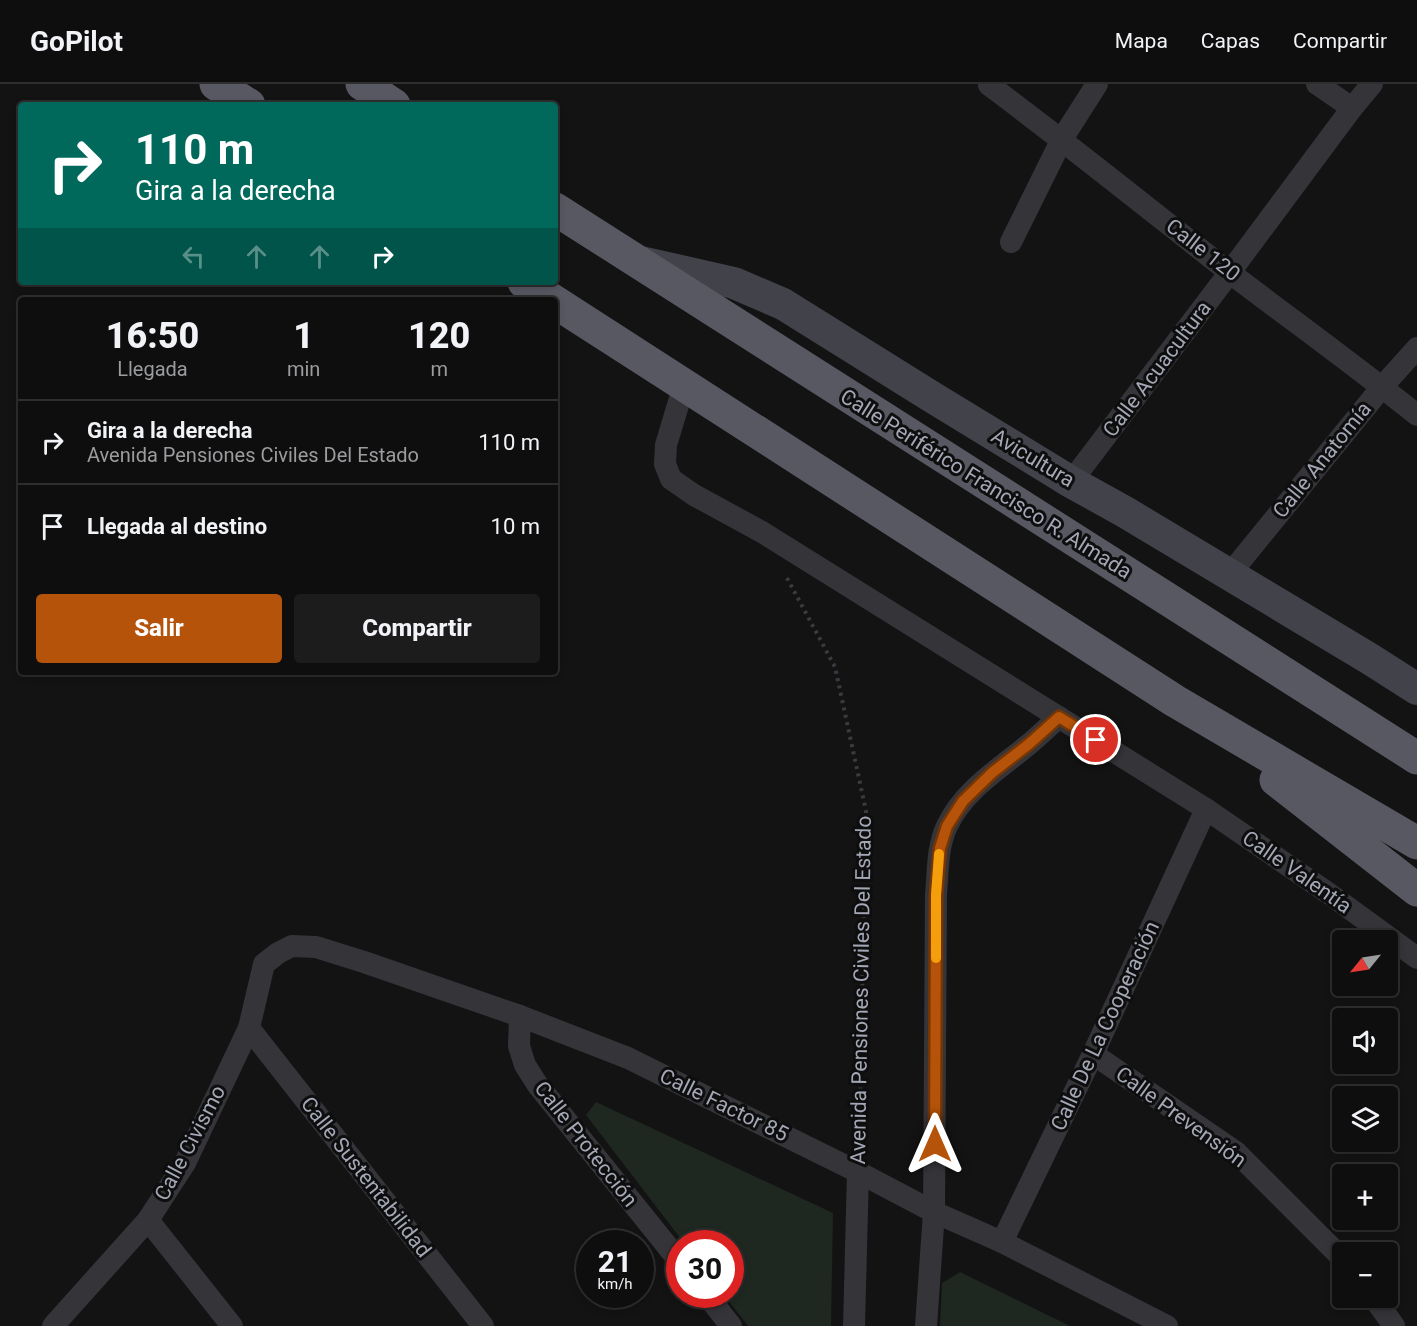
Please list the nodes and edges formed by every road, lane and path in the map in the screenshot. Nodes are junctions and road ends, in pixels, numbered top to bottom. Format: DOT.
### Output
graph roads {
  1 [pos="216,84"];
  2 [pos="362,84"];
  3 [pos="1096,84"];
  4 [pos="1317,84"];
  5 [pos="1371,84"];
  6 [pos="989,85"];
  7 [pos="244,102"];
  8 [pos="389,102"];
  9 [pos="1352,108"];
  10 [pos="1062,139"];
  11 [pos="558,211"];
  12 [pos="1011,242"];
  13 [pos="636,261"];
  14 [pos="1230,272"];
  15 [pos="529,285"];
  16 [pos="548,297"];
  17 [pos="558,304"];
  18 [pos="1417,348"];
  19 [pos="684,385"];
  20 [pos="1382,387"];
  21 [pos="1417,415"];
  22 [pos="1071,482"];
  23 [pos="785,573"];
  24 [pos="1229,575"];
  25 [pos="1417,689"];
  26 [pos="1175,701"];
  27 [pos="1059,717"];
  28 [pos="1417,758"];
  29 [pos="1206,809"];
  30 [pos="1417,843"];
  31 [pos="1417,890"];
  32 [pos="1417,958"];
  33 [pos="264,964"];
  34 [pos="520,1016"];
  35 [pos="249,1028"];
  36 [pos="1093,1054"];
  37 [pos="858,1172"];
  38 [pos="934,1212"];
  39 [pos="148,1220"];
  40 [pos="1002,1242"];
  41 [pos="666,1245"];
  42 [pos="1332,1248"];
  43 [pos="717,1308"];
  44 [pos="1381,1308"];
  45 [pos="54,1326"];
  46 [pos="232,1326"];
  47 [pos="483,1326"];
  48 [pos="731,1326"];
  49 [pos="854,1326"];
  50 [pos="927,1326"];
  51 [pos="1167,1326"];
  52 [pos="1394,1326"];
  1 -- 7 [label="highway"];
  2 -- 8 [label="highway"];
  3 -- 10 [label="street"];
  4 -- 9 [label="street"];
  5 -- 9 [label="street, Calle Acuacultura"];
  6 -- 10 [label="street, Calle 120"];
  9 -- 14 [label="street, Calle Acuacultura"];
  10 -- 12 [label="street"];
  10 -- 14 [label="street, Calle 120"];
  11 -- 13 [label="highway, Calle Periférico Francisco R. Almada"];
  13 -- 22 [label="main road, Avicultura"];
  13 -- 28 [label="highway, Calle Periférico Francisco R. Almada"];
  14 -- 20 [label="street, Calle 120"];
  14 -- 22 [label="street, Calle Acuacultura"];
  15 -- 16 [label="highway"];
  17 -- 19 [label="highway"];
  18 -- 20 [label="street, Calle Anatomía"];
  19 -- 26 [label="highway"];
  19 -- 27 [label="street"];
  20 -- 21 [label="street, Calle 120"];
  20 -- 24 [label="street, Calle Anatomía"];
  22 -- 24 [label="main road, Avicultura"];
  23 -- 37 [label="path, Avenida Pensiones Civiles Del Estado"];
  24 -- 25 [label="main road, Avicultura"];
  26 -- 30 [label="highway"];
  26 -- 31 [label="highway"];
  27 -- 29 [label="street"];
  27 -- 38 [label="street"];
  29 -- 32 [label="street, Calle Valentía"];
  29 -- 36 [label="street, Calle De La Cooperación"];
  33 -- 34 [label="street, Calle Factor 85"];
  33 -- 35 [label="street, Calle Civismo"];
  34 -- 37 [label="street, Calle Factor 85"];
  34 -- 41 [label="street, Calle Protección"];
  35 -- 39 [label="street, Calle Civismo"];
  35 -- 47 [label="street, Calle Sustentabilidad"];
  36 -- 40 [label="street, Calle De La Cooperación"];
  36 -- 42 [label="street, Calle Prevensión"];
  37 -- 38 [label="street, Calle Factor 85"];
  37 -- 49 [label="street, Avenida Pensiones Civiles Del Estado"];
  38 -- 40 [label="street, Calle Factor 85"];
  38 -- 50 [label="street"];
  39 -- 45 [label="street, Calle Civismo"];
  39 -- 46 [label="street"];
  40 -- 51 [label="street, Calle Factor 85"];
  43 -- 48 [label="street"];
  44 -- 52 [label="street"];
}
